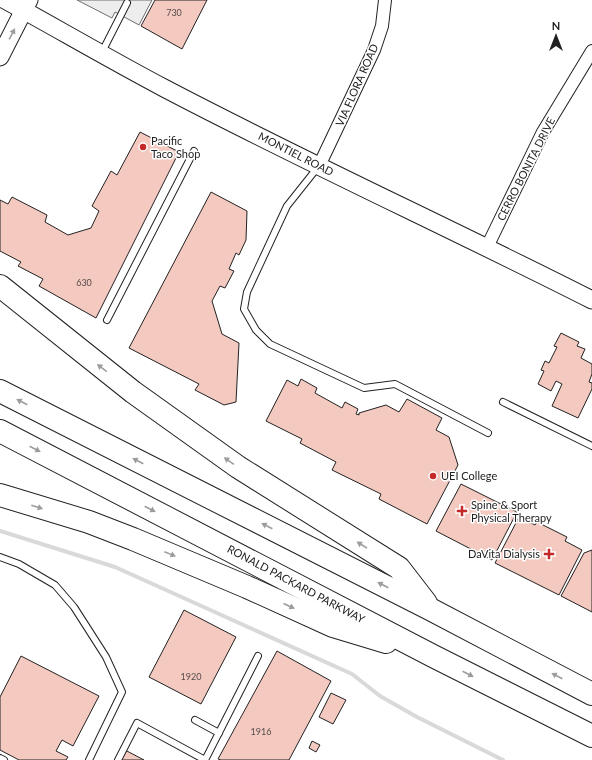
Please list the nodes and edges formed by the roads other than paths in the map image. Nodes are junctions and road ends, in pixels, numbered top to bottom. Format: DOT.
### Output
graph roads {
  1 [pos="4,0"];
  2 [pos="385,0"];
  3 [pos="127,3"];
  4 [pos="26,5"];
  5 [pos="592,51"];
  6 [pos="101,53"];
  7 [pos="0,57"];
  8 [pos="194,151"];
  9 [pos="319,166"];
  10 [pos="487,247"];
  11 [pos="0,286"];
  12 [pos="592,300"];
  13 [pos="107,320"];
  14 [pos="0,391"];
  15 [pos="503,402"];
  16 [pos="0,431"];
  17 [pos="488,433"];
  18 [pos="592,446"];
  19 [pos="0,495"];
  20 [pos="0,557"];
  21 [pos="430,609"];
  22 [pos="258,656"];
  23 [pos="433,656"];
  24 [pos="592,694"];
  25 [pos="195,720"];
  26 [pos="219,733"];
  27 [pos="592,736"];
  28 [pos="0,758"];
  29 [pos="4,760"];
  30 [pos="89,760"];
  31 [pos="118,760"];
  32 [pos="205,760"];
  1 -- 4 [label="street, MONTIEL ROAD"];
  2 -- 9 [label="street, VIA FLORA ROAD"];
  3 -- 6 [label="lane"];
  4 -- 6 [label="street, MONTIEL ROAD"];
  7 -- 4 [label="street, one-way"];
  5 -- 10 [label="street, CERRO BONITA DRIVE"];
  6 -- 9 [label="street, MONTIEL ROAD"];
  8 -- 13 [label="lane"];
  9 -- 10 [label="street, MONTIEL ROAD"];
  9 -- 17 [label="lane"];
  10 -- 12 [label="street, MONTIEL ROAD"];
  21 -- 11 [label="highway, one-way"];
  21 -- 14 [label="highway, one-way"];
  15 -- 18 [label="lane"];
  16 -- 23 [label="highway, RONALD PACKARD PARKWAY, one-way"];
  19 -- 23 [label="highway, one-way"];
  20 -- 30 [label="lane"];
  24 -- 21 [label="highway, one-way"];
  22 -- 26 [label="lane"];
  23 -- 27 [label="highway, RONALD PACKARD PARKWAY, one-way"];
  25 -- 26 [label="lane"];
  26 -- 32 [label="lane"];
  28 -- 29 [label="lane"];
  31 -- 32 [label="lane"];
}
